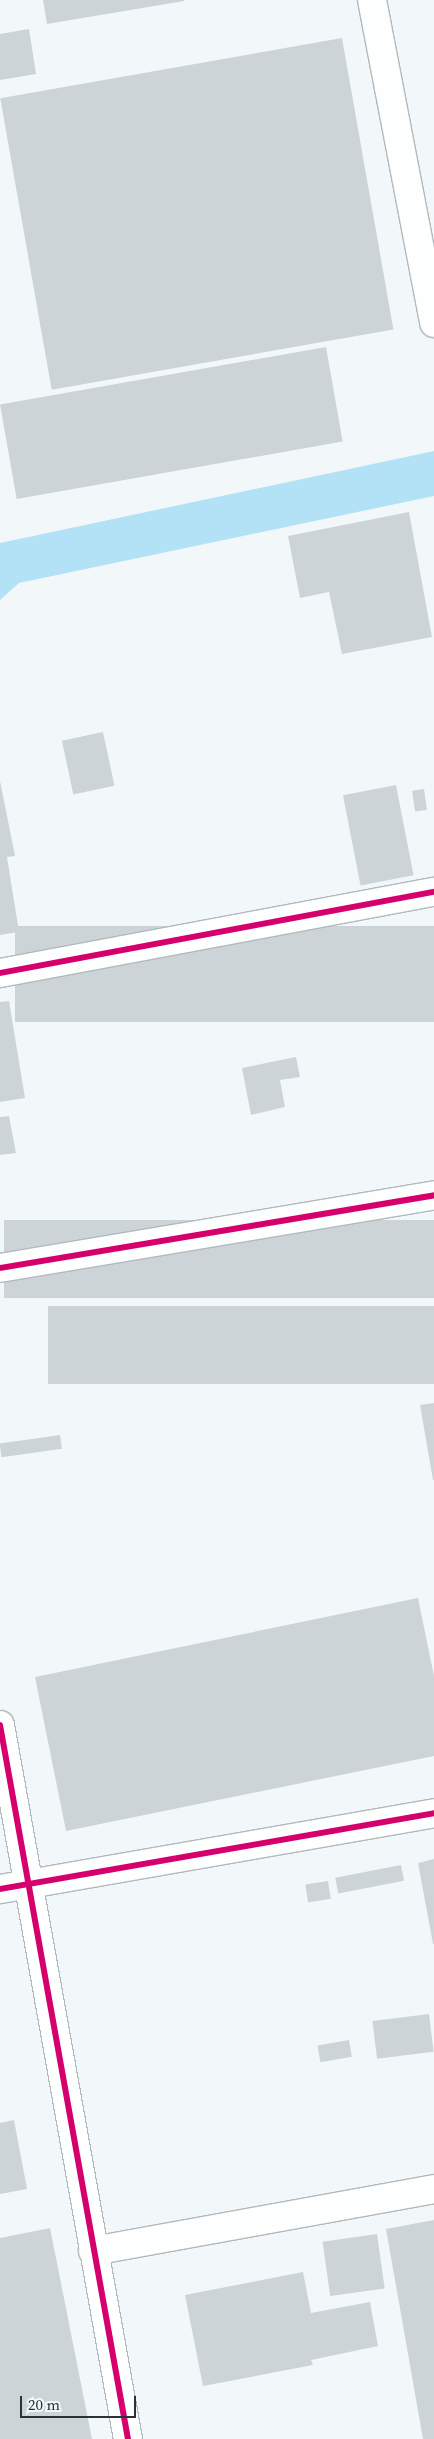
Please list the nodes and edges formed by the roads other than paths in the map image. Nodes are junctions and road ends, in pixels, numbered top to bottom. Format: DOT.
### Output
graph roads {
  1 [pos="372,0"];
  2 [pos="434,323"];
  3 [pos="434,892"];
  4 [pos="0,973"];
  5 [pos="434,1195"];
  6 [pos="0,1268"];
  7 [pos="0,1725"];
  8 [pos="434,1813"];
  9 [pos="29,1883"];
  10 [pos="0,1889"];
  11 [pos="434,2189"];
  12 [pos="93,2250"];
  13 [pos="128,2439"];
  1 -- 2 [label="street"];
  3 -- 4 [label="street"];
  5 -- 6 [label="street"];
  7 -- 9 [label="street"];
  8 -- 9 [label="street"];
  9 -- 10 [label="street"];
  9 -- 12 [label="street"];
  11 -- 12 [label="street"];
  12 -- 13 [label="street"];
}
